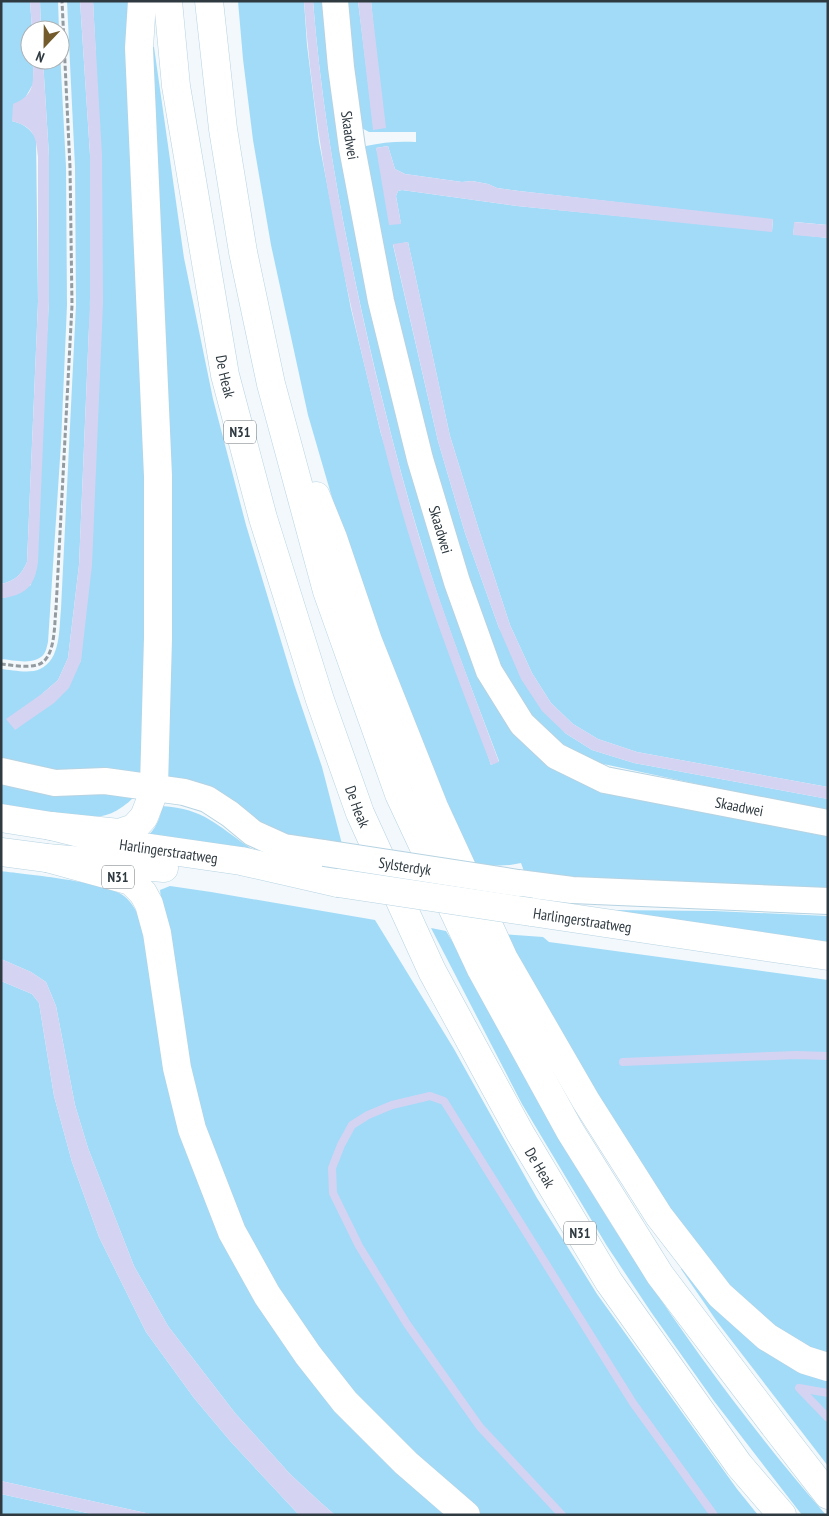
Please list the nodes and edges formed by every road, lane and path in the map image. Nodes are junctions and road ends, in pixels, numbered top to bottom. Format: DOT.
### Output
graph roads {
  1 [pos="62,1"];
  2 [pos="142,1"];
  3 [pos="168,1"];
  4 [pos="208,1"];
  5 [pos="334,1"];
  6 [pos="271,384"];
  7 [pos="1,664"];
  8 [pos="1,771"];
  9 [pos="154,786"];
  10 [pos="1,818"];
  11 [pos="828,823"];
  12 [pos="51,826"];
  13 [pos="1,852"];
  14 [pos="47,858"];
  15 [pos="338,883"];
  16 [pos="828,901"];
  17 [pos="828,956"];
  18 [pos="828,1367"];
  19 [pos="828,1494"];
  20 [pos="466,1515"];
  21 [pos="782,1515"];
  1 -- 7 [label="path"];
  2 -- 9 [label="main road"];
  3 -- 21 [label="main road, De Heak / N31"];
  4 -- 6 [label="main road"];
  5 -- 11 [label="street, Skaadwei"];
  6 -- 18 [label="main road"];
  6 -- 19 [label="main road"];
  8 -- 9 [label="street, Sylsterdyk"];
  9 -- 12 [label="main road"];
  9 -- 16 [label="street, Sylsterdyk, bridge"];
  10 -- 12 [label="main road, Harlingerstraatweg"];
  12 -- 15 [label="main road, Harlingerstraatweg"];
  13 -- 14 [label="main road, Harlingerstraatweg"];
  14 -- 15 [label="main road, Harlingerstraatweg"];
  14 -- 20 [label="main road, N31"];
  15 -- 17 [label="main road, Harlingerstraatweg, bridge"];
}
